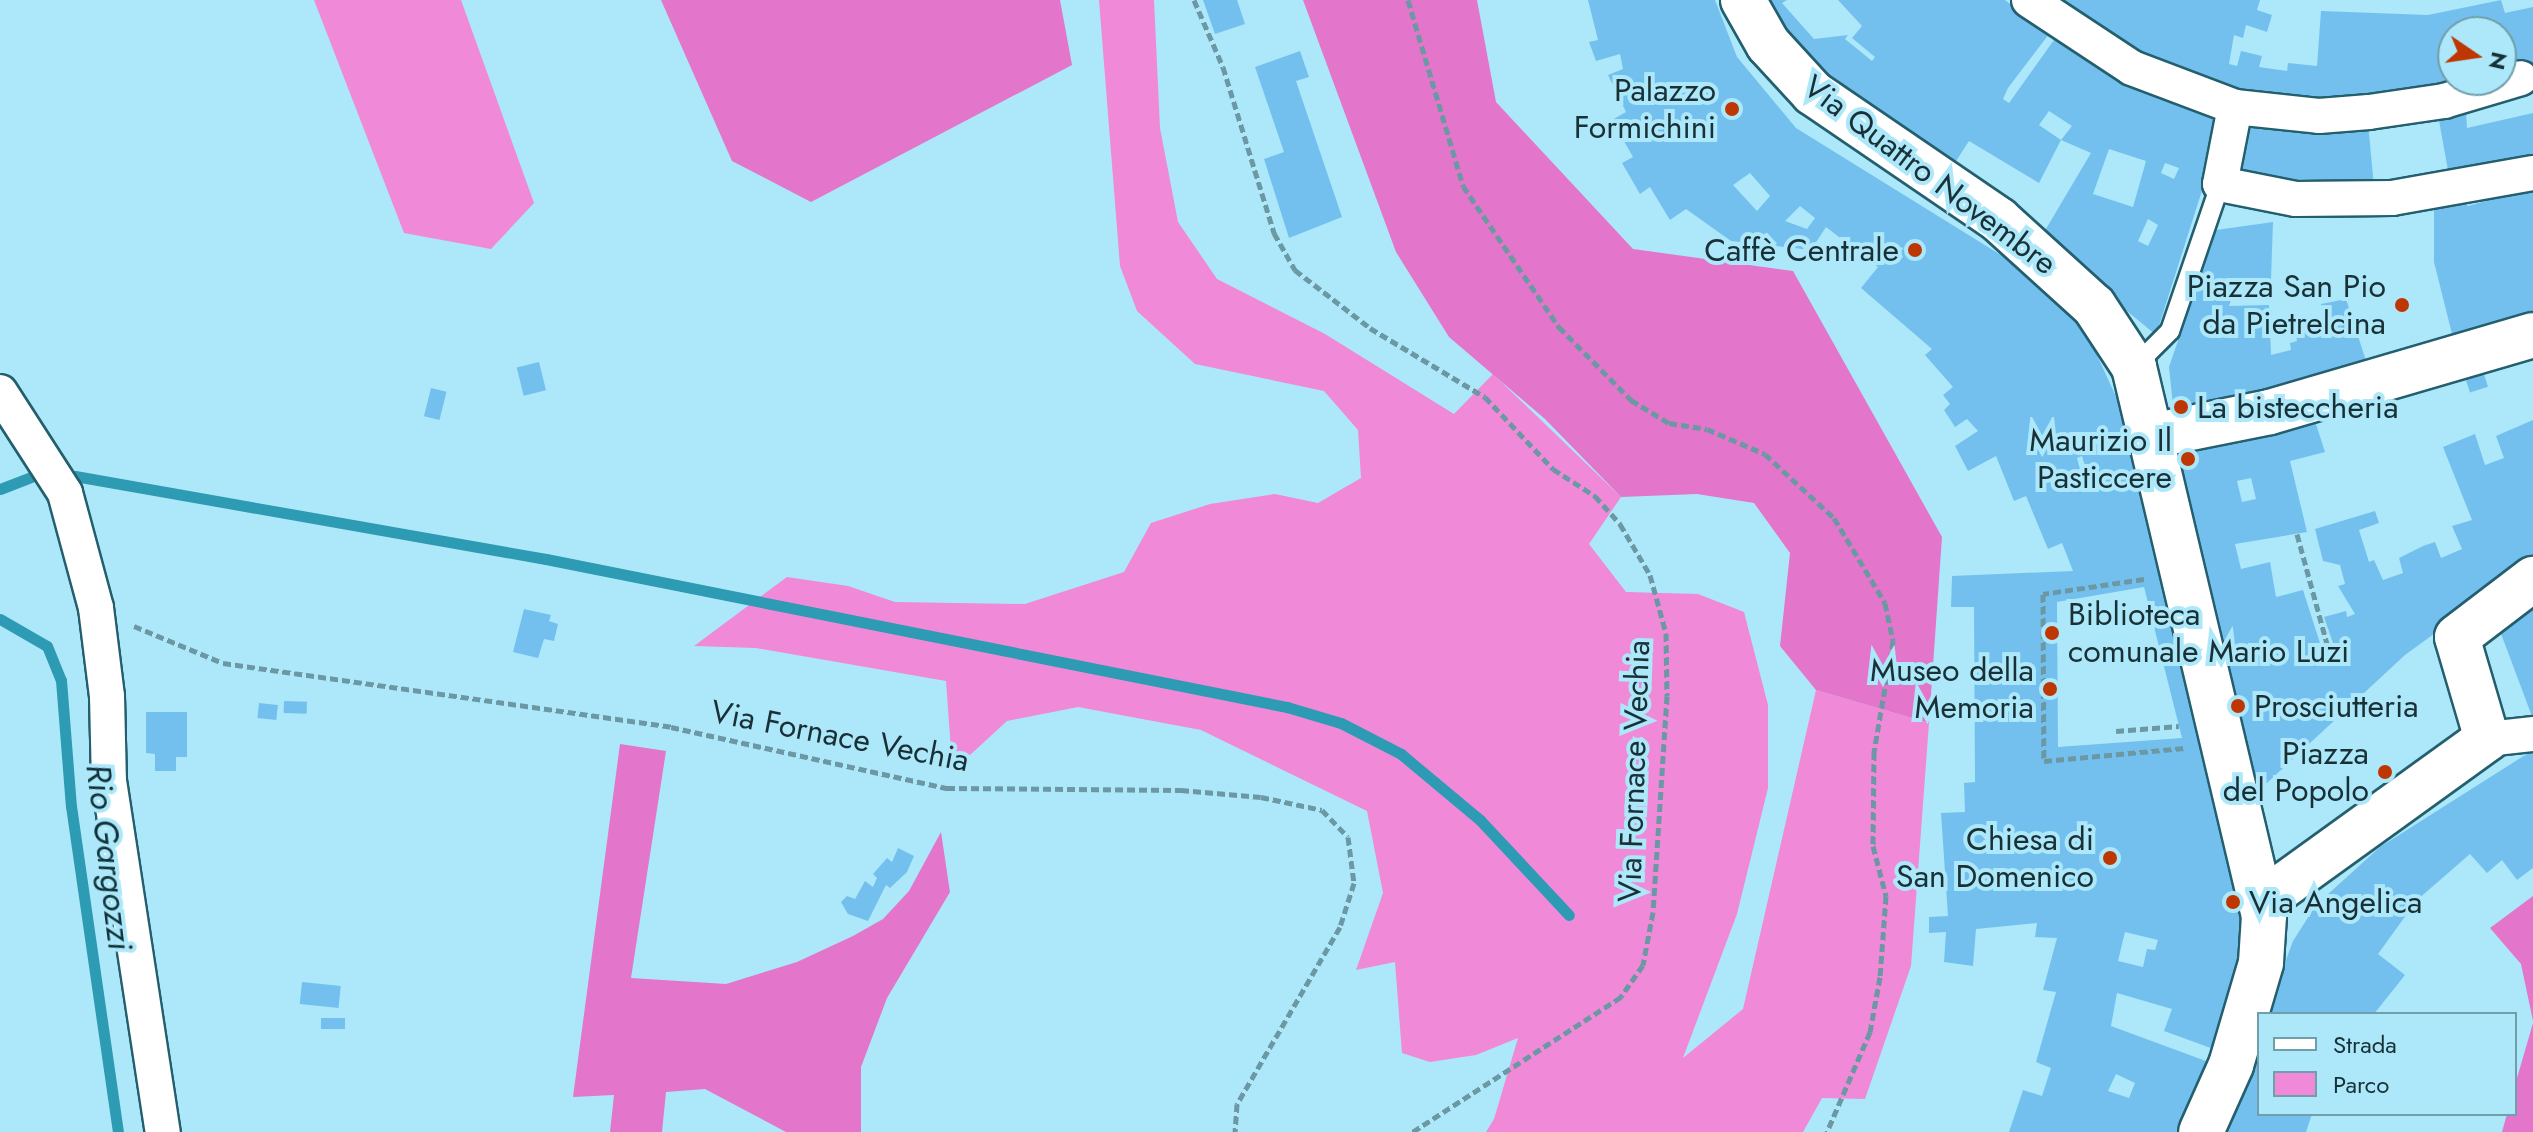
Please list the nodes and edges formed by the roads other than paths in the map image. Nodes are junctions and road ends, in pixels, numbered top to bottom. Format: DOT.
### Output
graph roads {
  1 [pos="1743,0"];
  2 [pos="2029,0"];
  3 [pos="2521,78"];
  4 [pos="2235,107"];
  5 [pos="2533,173"];
  6 [pos="2218,189"];
  7 [pos="2533,335"];
  8 [pos="2134,367"];
  9 [pos="0,392"];
  10 [pos="2151,436"];
  11 [pos="2533,579"];
  12 [pos="2533,734"];
  13 [pos="2487,739"];
  14 [pos="2261,902"];
  15 [pos="163,1132"];
  16 [pos="2201,1132"];
  1 -- 8 [label="main road, Via Quattro Novembre"];
  2 -- 4 [label="street"];
  3 -- 4 [label="street"];
  4 -- 6 [label="street"];
  5 -- 6 [label="street"];
  6 -- 8 [label="lane"];
  7 -- 10 [label="main road"];
  8 -- 10 [label="main road, Via Quattro Novembre"];
  9 -- 15 [label="street"];
  10 -- 14 [label="main road, Via Quattro Novembre"];
  11 -- 13 [label="main road"];
  12 -- 13 [label="street"];
  13 -- 14 [label="main road"];
  14 -- 16 [label="main road, Via Quattro Novembre"];
}
